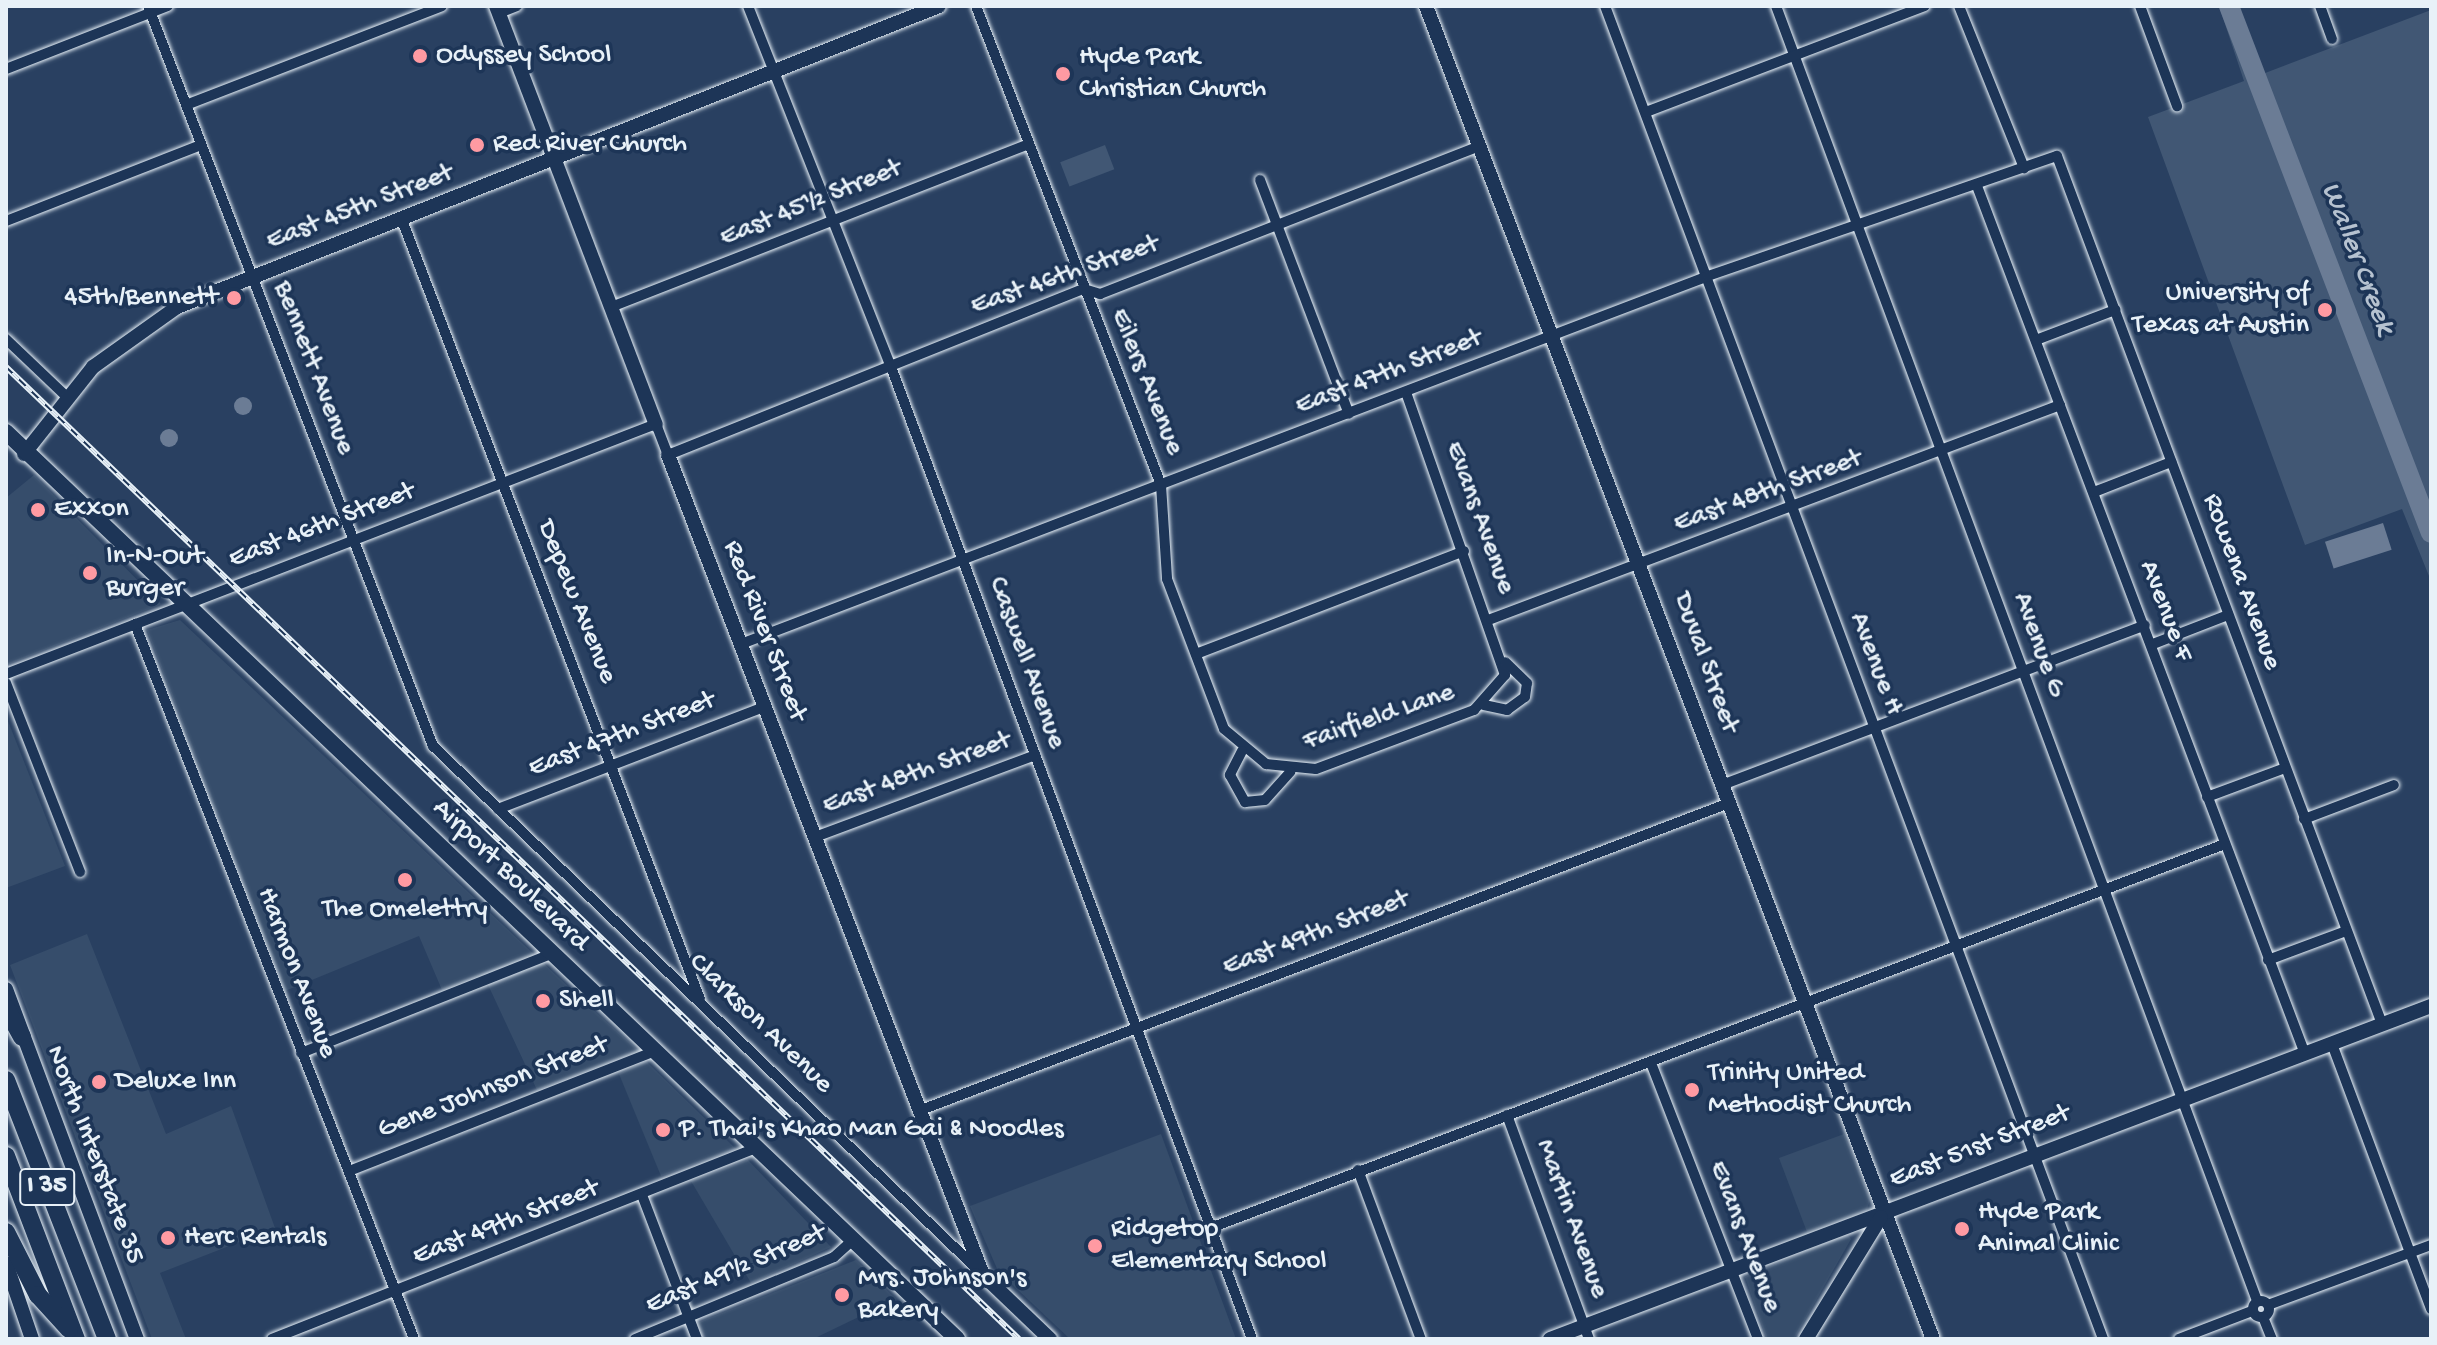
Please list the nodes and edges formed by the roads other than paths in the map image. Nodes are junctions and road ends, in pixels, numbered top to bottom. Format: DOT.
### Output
graph roads {
  1 [pos="168,6"];
  2 [pos="442,6"];
  3 [pos="517,6"];
  4 [pos="748,6"];
  5 [pos="939,6"];
  6 [pos="976,6"];
  7 [pos="1426,6"];
  8 [pos="1605,6"];
  9 [pos="1776,6"];
  10 [pos="1925,6"];
  11 [pos="1959,6"];
  12 [pos="2140,6"];
  13 [pos="2320,6"];
  14 [pos="150,9"];
  15 [pos="498,9"];
  16 [pos="2332,39"];
  17 [pos="1795,56"];
  18 [pos="6,69"];
  19 [pos="776,71"];
  20 [pos="186,105"];
  21 [pos="2177,106"];
  22 [pos="1646,112"];
  23 [pos="1028,144"];
  24 [pos="201,145"];
  25 [pos="1479,146"];
  26 [pos="2057,156"];
  27 [pos="555,161"];
  28 [pos="2024,168"];
  29 [pos="1260,180"];
  30 [pos="1977,186"];
  31 [pos="402,220"];
  32 [pos="833,220"];
  33 [pos="6,221"];
  34 [pos="1277,224"];
  35 [pos="1857,227"];
  36 [pos="1708,276"];
  37 [pos="253,278"];
  38 [pos="1084,289"];
  39 [pos="611,307"];
  40 [pos="2115,310"];
  41 [pos="1553,336"];
  42 [pos="6,339"];
  43 [pos="2036,340"];
  44 [pos="890,364"];
  45 [pos="1406,392"];
  46 [pos="67,397"];
  47 [pos="2060,405"];
  48 [pos="1349,414"];
  49 [pos="656,424"];
  50 [pos="6,432"];
  51 [pos="6,449"];
  52 [pos="1941,451"];
  53 [pos="24,454"];
  54 [pos="668,455"];
  55 [pos="2171,462"];
  56 [pos="503,482"];
  57 [pos="1161,485"];
  58 [pos="2094,492"];
  59 [pos="1790,509"];
  60 [pos="353,539"];
  61 [pos="1464,551"];
  62 [pos="962,558"];
  63 [pos="1641,564"];
  64 [pos="188,602"];
  65 [pos="2228,615"];
  66 [pos="1491,619"];
  67 [pos="135,624"];
  68 [pos="2145,625"];
  69 [pos="741,644"];
  70 [pos="2153,644"];
  71 [pos="1196,654"];
  72 [pos="1505,662"];
  73 [pos="2021,670"];
  74 [pos="6,674"];
  75 [pos="6,683"];
  76 [pos="1500,686"];
  77 [pos="1484,705"];
  78 [pos="764,707"];
  79 [pos="1873,727"];
  80 [pos="433,746"];
  81 [pos="1242,751"];
  82 [pos="1035,755"];
  83 [pos="614,763"];
  84 [pos="1266,764"];
  85 [pos="2285,768"];
  86 [pos="1290,772"];
  87 [pos="1722,785"];
  88 [pos="2394,785"];
  89 [pos="2207,797"];
  90 [pos="1729,803"];
  91 [pos="498,809"];
  92 [pos="2304,819"];
  93 [pos="815,837"];
  94 [pos="2225,844"];
  95 [pos="80,872"];
  96 [pos="2104,891"];
  97 [pos="2346,931"];
  98 [pos="1957,944"];
  99 [pos="553,953"];
  100 [pos="2268,960"];
  101 [pos="6,989"];
  102 [pos="702,1004"];
  103 [pos="1807,1004"];
  104 [pos="2431,1006"];
  105 [pos="6,1008"];
  106 [pos="2382,1024"];
  107 [pos="1139,1027"];
  108 [pos="22,1037"];
  109 [pos="2332,1044"];
  110 [pos="655,1051"];
  111 [pos="301,1053"];
  112 [pos="2305,1054"];
  113 [pos="1651,1063"];
  114 [pos="6,1080"];
  115 [pos="2181,1098"];
  116 [pos="921,1110"];
  117 [pos="1507,1115"];
  118 [pos="756,1148"];
  119 [pos="2034,1154"];
  120 [pos="6,1156"];
  121 [pos="1358,1170"];
  122 [pos="349,1171"];
  123 [pos="642,1195"];
  124 [pos="1885,1213"];
  125 [pos="1213,1227"];
  126 [pos="6,1232"];
  127 [pos="853,1240"];
  128 [pos="2431,1245"];
  129 [pos="2410,1253"];
  130 [pos="6,1263"];
  131 [pos="1733,1270"];
  132 [pos="983,1275"];
  133 [pos="396,1292"];
  134 [pos="2259,1306"];
  135 [pos="2431,1309"];
  136 [pos="689,1318"];
  137 [pos="1587,1333"];
  138 [pos="75,1336"];
  139 [pos="32,1339"];
  140 [pos="107,1339"];
  141 [pos="137,1339"];
  142 [pos="272,1339"];
  143 [pos="414,1339"];
  144 [pos="635,1339"];
  145 [pos="697,1339"];
  146 [pos="957,1339"];
  147 [pos="1050,1339"];
  148 [pos="1252,1339"];
  149 [pos="1421,1339"];
  150 [pos="1550,1339"];
  151 [pos="1758,1339"];
  152 [pos="1806,1339"];
  153 [pos="1933,1339"];
  154 [pos="2103,1339"];
  155 [pos="2179,1339"];
  156 [pos="2272,1339"];
  1 -- 14 [label="street"];
  2 -- 20 [label="street"];
  3 -- 15 [label="street"];
  4 -- 19 [label="street, Caswell Avenue"];
  5 -- 19 [label="street, East 45th Street"];
  6 -- 23 [label="street, Eilers Avenue"];
  7 -- 25 [label="street, Duval Street"];
  8 -- 22 [label="street, Avenue H"];
  9 -- 17 [label="street, Avenue G"];
  10 -- 17 [label="street"];
  11 -- 28 [label="street"];
  12 -- 21 [label="street"];
  13 -- 16 [label="street"];
  14 -- 18 [label="street"];
  14 -- 20 [label="street, Bennett Avenue"];
  15 -- 27 [label="street, Red River Street"];
  17 -- 22 [label="street"];
  17 -- 35 [label="street, Avenue G"];
  19 -- 27 [label="street, East 45th Street"];
  19 -- 32 [label="street, Caswell Avenue"];
  20 -- 24 [label="street, Bennett Avenue"];
  22 -- 36 [label="street, Avenue H"];
  23 -- 32 [label="street, East 45½ Street"];
  23 -- 38 [label="street, Eilers Avenue"];
  24 -- 33 [label="street"];
  24 -- 37 [label="street, Bennett Avenue"];
  25 -- 34 [label="street, East 46th Street"];
  25 -- 41 [label="street, Duval Street"];
  26 -- 28 [label="street, East 47th Street"];
  26 -- 40 [label="street, Rowena Avenue"];
  27 -- 31 [label="street, East 45th Street"];
  27 -- 39 [label="street, Red River Street"];
  28 -- 30 [label="street, East 47th Street"];
  29 -- 34 [label="street"];
  30 -- 35 [label="street, East 47th Street"];
  30 -- 43 [label="street, Avenue F"];
  31 -- 37 [label="street, East 45th Street"];
  31 -- 56 [label="street, Depew Avenue"];
  32 -- 39 [label="street, East 45½ Street"];
  32 -- 44 [label="street, Caswell Avenue"];
  34 -- 38 [label="street, East 46th Street"];
  34 -- 48 [label="street"];
  35 -- 36 [label="street, East 47th Street"];
  35 -- 52 [label="street, Avenue G"];
  36 -- 41 [label="street, East 47th Street"];
  36 -- 59 [label="street, Avenue H"];
  37 -- 46 [label="street, East 45th Street"];
  37 -- 60 [label="street, Bennett Avenue"];
  38 -- 44 [label="street, East 46th Street"];
  38 -- 57 [label="street, Eilers Avenue"];
  39 -- 49 [label="street, Red River Street"];
  40 -- 43 [label="street"];
  40 -- 55 [label="street, Rowena Avenue"];
  41 -- 45 [label="street, East 47th Street"];
  41 -- 63 [label="street, Duval Street"];
  42 -- 46 [label="street"];
  43 -- 47 [label="street, Avenue F"];
  44 -- 54 [label="street, East 46th Street"];
  44 -- 62 [label="street, Caswell Avenue"];
  45 -- 48 [label="street, East 47th Street"];
  45 -- 61 [label="street, Evans Avenue"];
  46 -- 53 [label="street, East 45th Street"];
  47 -- 52 [label="street, East 48th Street"];
  47 -- 58 [label="street, Avenue F"];
  48 -- 57 [label="street, East 47th Street"];
  49 -- 54 [label="street, Red River Street"];
  49 -- 56 [label="street, East 46th Street"];
  50 -- 53 [label="main road, Airport Boulevard"];
  51 -- 53 [label="main road, Airport Boulevard"];
  52 -- 59 [label="street, East 48th Street"];
  52 -- 73 [label="street, Avenue G"];
  53 -- 64 [label="main road, Airport Boulevard"];
  54 -- 69 [label="street, Red River Street"];
  55 -- 58 [label="street"];
  55 -- 65 [label="street, Rowena Avenue"];
  56 -- 60 [label="street, East 46th Street"];
  56 -- 83 [label="street, Depew Avenue"];
  57 -- 62 [label="street, East 47th Street"];
  57 -- 71 [label="street, Eilers Avenue"];
  58 -- 68 [label="street, Avenue F"];
  59 -- 63 [label="street, East 48th Street"];
  59 -- 79 [label="street, Avenue H"];
  60 -- 64 [label="street, East 46th Street"];
  60 -- 80 [label="street, Bennett Avenue"];
  61 -- 66 [label="street, Evans Avenue"];
  61 -- 71 [label="street"];
  62 -- 69 [label="street, East 47th Street"];
  62 -- 82 [label="street, Caswell Avenue"];
  63 -- 66 [label="street, East 48th Street"];
  63 -- 87 [label="street, Duval Street"];
  64 -- 67 [label="street, East 46th Street"];
  64 -- 99 [label="main road, Airport Boulevard"];
  65 -- 70 [label="street"];
  65 -- 85 [label="street, Rowena Avenue"];
  66 -- 72 [label="street, Evans Avenue"];
  67 -- 74 [label="street, East 46th Street"];
  67 -- 111 [label="street, Harmon Avenue"];
  68 -- 70 [label="street, Avenue F"];
  68 -- 73 [label="street"];
  69 -- 78 [label="street, Red River Street"];
  70 -- 89 [label="street, Avenue F"];
  71 -- 81 [label="street, Eilers Avenue"];
  72 -- 76 [label="street, Evans Avenue"];
  72 -- 77 [label="street, Evans Avenue"];
  73 -- 79 [label="street"];
  73 -- 96 [label="street, Avenue G"];
  75 -- 95 [label="street"];
  76 -- 77 [label="street, Fairfield Lane"];
  77 -- 86 [label="street, Fairfield Lane"];
  78 -- 83 [label="street, East 47th Street"];
  78 -- 93 [label="street, Red River Street"];
  79 -- 87 [label="street"];
  79 -- 98 [label="street, Avenue H"];
  80 -- 91 [label="street, Clarkson Avenue"];
  81 -- 84 [label="street, Eilers Avenue"];
  81 -- 86 [label="street"];
  82 -- 93 [label="street, East 48th Street"];
  82 -- 107 [label="street, Caswell Avenue"];
  83 -- 91 [label="street, East 47th Street"];
  83 -- 102 [label="street, Depew Avenue"];
  84 -- 86 [label="street, Fairfield Lane"];
  85 -- 89 [label="street"];
  85 -- 92 [label="street, Rowena Avenue"];
  87 -- 90 [label="street, Duval Street"];
  88 -- 92 [label="street"];
  89 -- 94 [label="street, Avenue F"];
  90 -- 103 [label="street, Duval Street"];
  90 -- 107 [label="street, East 49th Street"];
  91 -- 102 [label="street, Clarkson Avenue"];
  92 -- 97 [label="street, Rowena Avenue"];
  93 -- 116 [label="street, Red River Street"];
  94 -- 96 [label="street"];
  94 -- 100 [label="street, Avenue F"];
  96 -- 98 [label="street"];
  96 -- 115 [label="street, Avenue G"];
  97 -- 100 [label="street"];
  97 -- 106 [label="street, Rowena Avenue"];
  98 -- 103 [label="street"];
  98 -- 119 [label="street, Avenue H"];
  99 -- 110 [label="main road, Airport Boulevard"];
  99 -- 111 [label="street"];
  100 -- 112 [label="street, Avenue F"];
  101 -- 108 [label="street, North Interstate 35"];
  102 -- 132 [label="street, Clarkson Avenue"];
  103 -- 113 [label="street"];
  103 -- 124 [label="street, Duval Street"];
  104 -- 106 [label="street, East 51st Street"];
  105 -- 108 [label="highway"];
  106 -- 109 [label="street, East 51st Street"];
  107 -- 116 [label="street, East 49th Street"];
  107 -- 125 [label="street, Caswell Avenue"];
  108 -- 141 [label="street, North Interstate 35"];
  109 -- 112 [label="street, East 51st Street"];
  109 -- 129 [label="street"];
  110 -- 118 [label="main road, Airport Boulevard"];
  110 -- 122 [label="street, Gene Johnson Street"];
  111 -- 122 [label="street, Harmon Avenue"];
  112 -- 115 [label="street, East 51st Street"];
  113 -- 117 [label="street"];
  113 -- 131 [label="street, Evans Avenue"];
  114 -- 140 [label="highway, I 35"];
  115 -- 119 [label="street, East 51st Street"];
  115 -- 134 [label="street, Avenue G"];
  116 -- 132 [label="street, Red River Street"];
  117 -- 121 [label="street"];
  117 -- 137 [label="street, Martin Avenue"];
  118 -- 123 [label="street, East 49th Street"];
  118 -- 127 [label="main road, Airport Boulevard"];
  119 -- 124 [label="street, East 51st Street"];
  119 -- 154 [label="street, Avenue H"];
  120 -- 138 [label="highway, I 35"];
  121 -- 125 [label="street"];
  121 -- 149 [label="street"];
  122 -- 133 [label="street, Harmon Avenue"];
  123 -- 133 [label="street, East 49th Street"];
  123 -- 136 [label="street"];
  124 -- 131 [label="street, East 51st Street"];
  124 -- 152 [label="street"];
  124 -- 153 [label="street, Duval Street"];
  125 -- 148 [label="street, Caswell Avenue"];
  126 -- 138 [label="highway"];
  127 -- 136 [label="street, East 49½ Street"];
  127 -- 146 [label="main road, Airport Boulevard"];
  128 -- 129 [label="street"];
  129 -- 134 [label="street"];
  129 -- 135 [label="street"];
  130 -- 139 [label="street"];
  131 -- 137 [label="street, East 51st Street"];
  131 -- 151 [label="street, Evans Avenue"];
  132 -- 147 [label="street, Clarkson Avenue"];
  133 -- 142 [label="street, East 49th Street"];
  133 -- 143 [label="street, Harmon Avenue"];
  134 -- 155 [label="street"];
  134 -- 156 [label="street"];
  136 -- 144 [label="street, East 49½ Street"];
  136 -- 145 [label="street"];
  137 -- 150 [label="street, East 51st Street"];
}
